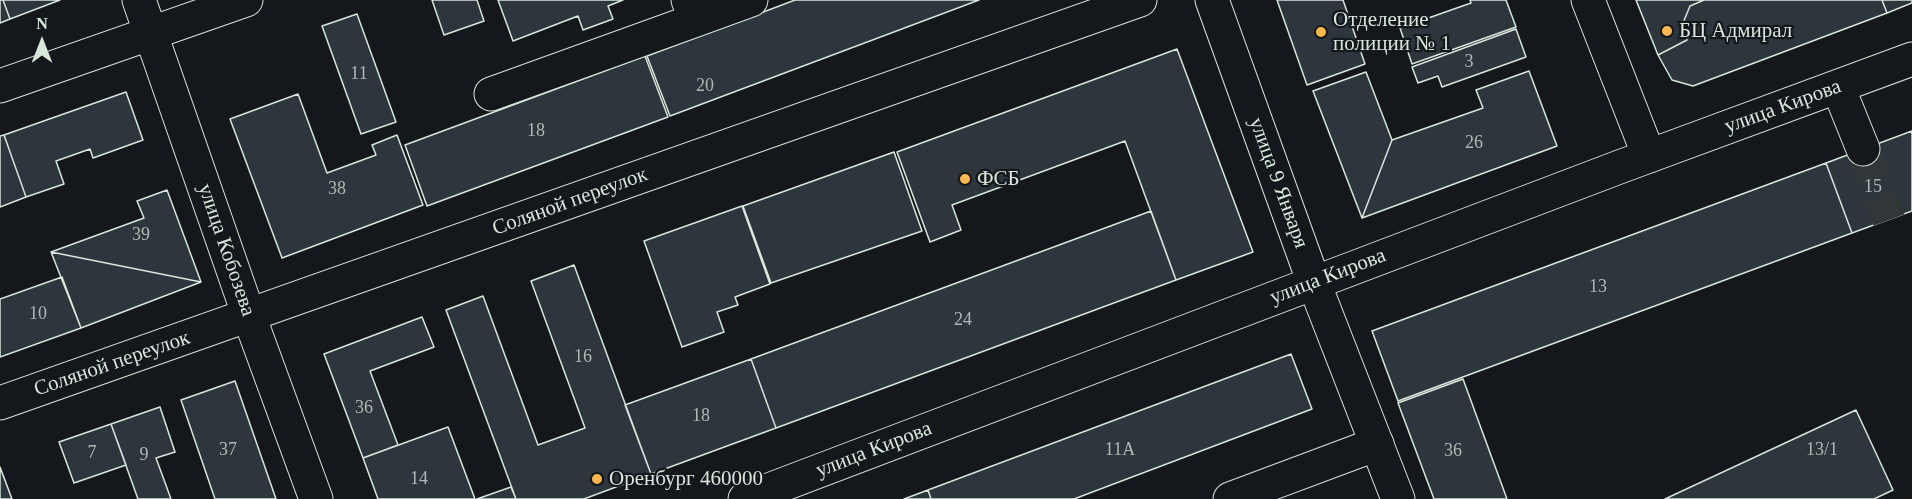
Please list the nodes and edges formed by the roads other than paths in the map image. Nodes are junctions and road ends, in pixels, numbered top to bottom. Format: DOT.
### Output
graph roads {
  1 [pos="139,0"];
  2 [pos="246,0"];
  3 [pos="751,0"];
  4 [pos="1140,0"];
  5 [pos="1212,0"];
  6 [pos="1588,0"];
  7 [pos="692,10"];
  8 [pos="152,34"];
  9 [pos="1912,59"];
  10 [pos="0,86"];
  11 [pos="1838,87"];
  12 [pos="491,94"];
  13 [pos="1863,149"];
  14 [pos="1649,156"];
  15 [pos="1314,283"];
  16 [pos="249,316"];
  17 [pos="0,403"];
  18 [pos="1377,444"];
  19 [pos="316,499"];
  20 [pos="746,499"];
  21 [pos="1230,499"];
  22 [pos="1398,499"];
  1 -- 8 [label="main road, улица Кобозева"];
  2 -- 8 [label="main road"];
  3 -- 7 [label="main road"];
  4 -- 16 [label="main road, Соляной переулок"];
  5 -- 15 [label="main road, улица 9 Января"];
  6 -- 14 [label="main road"];
  7 -- 12 [label="main road"];
  8 -- 10 [label="main road"];
  8 -- 16 [label="main road, улица Кобозева"];
  9 -- 11 [label="main road, улица Кирова"];
  11 -- 13 [label="main road"];
  11 -- 14 [label="main road, улица Кирова"];
  14 -- 15 [label="main road, улица Кирова"];
  15 -- 18 [label="main road, улица 9 Января"];
  15 -- 20 [label="main road, улица Кирова"];
  16 -- 17 [label="main road, Соляной переулок"];
  16 -- 19 [label="main road, улица Кобозева"];
  18 -- 21 [label="main road"];
  18 -- 22 [label="main road, улица 9 Января"];
}
